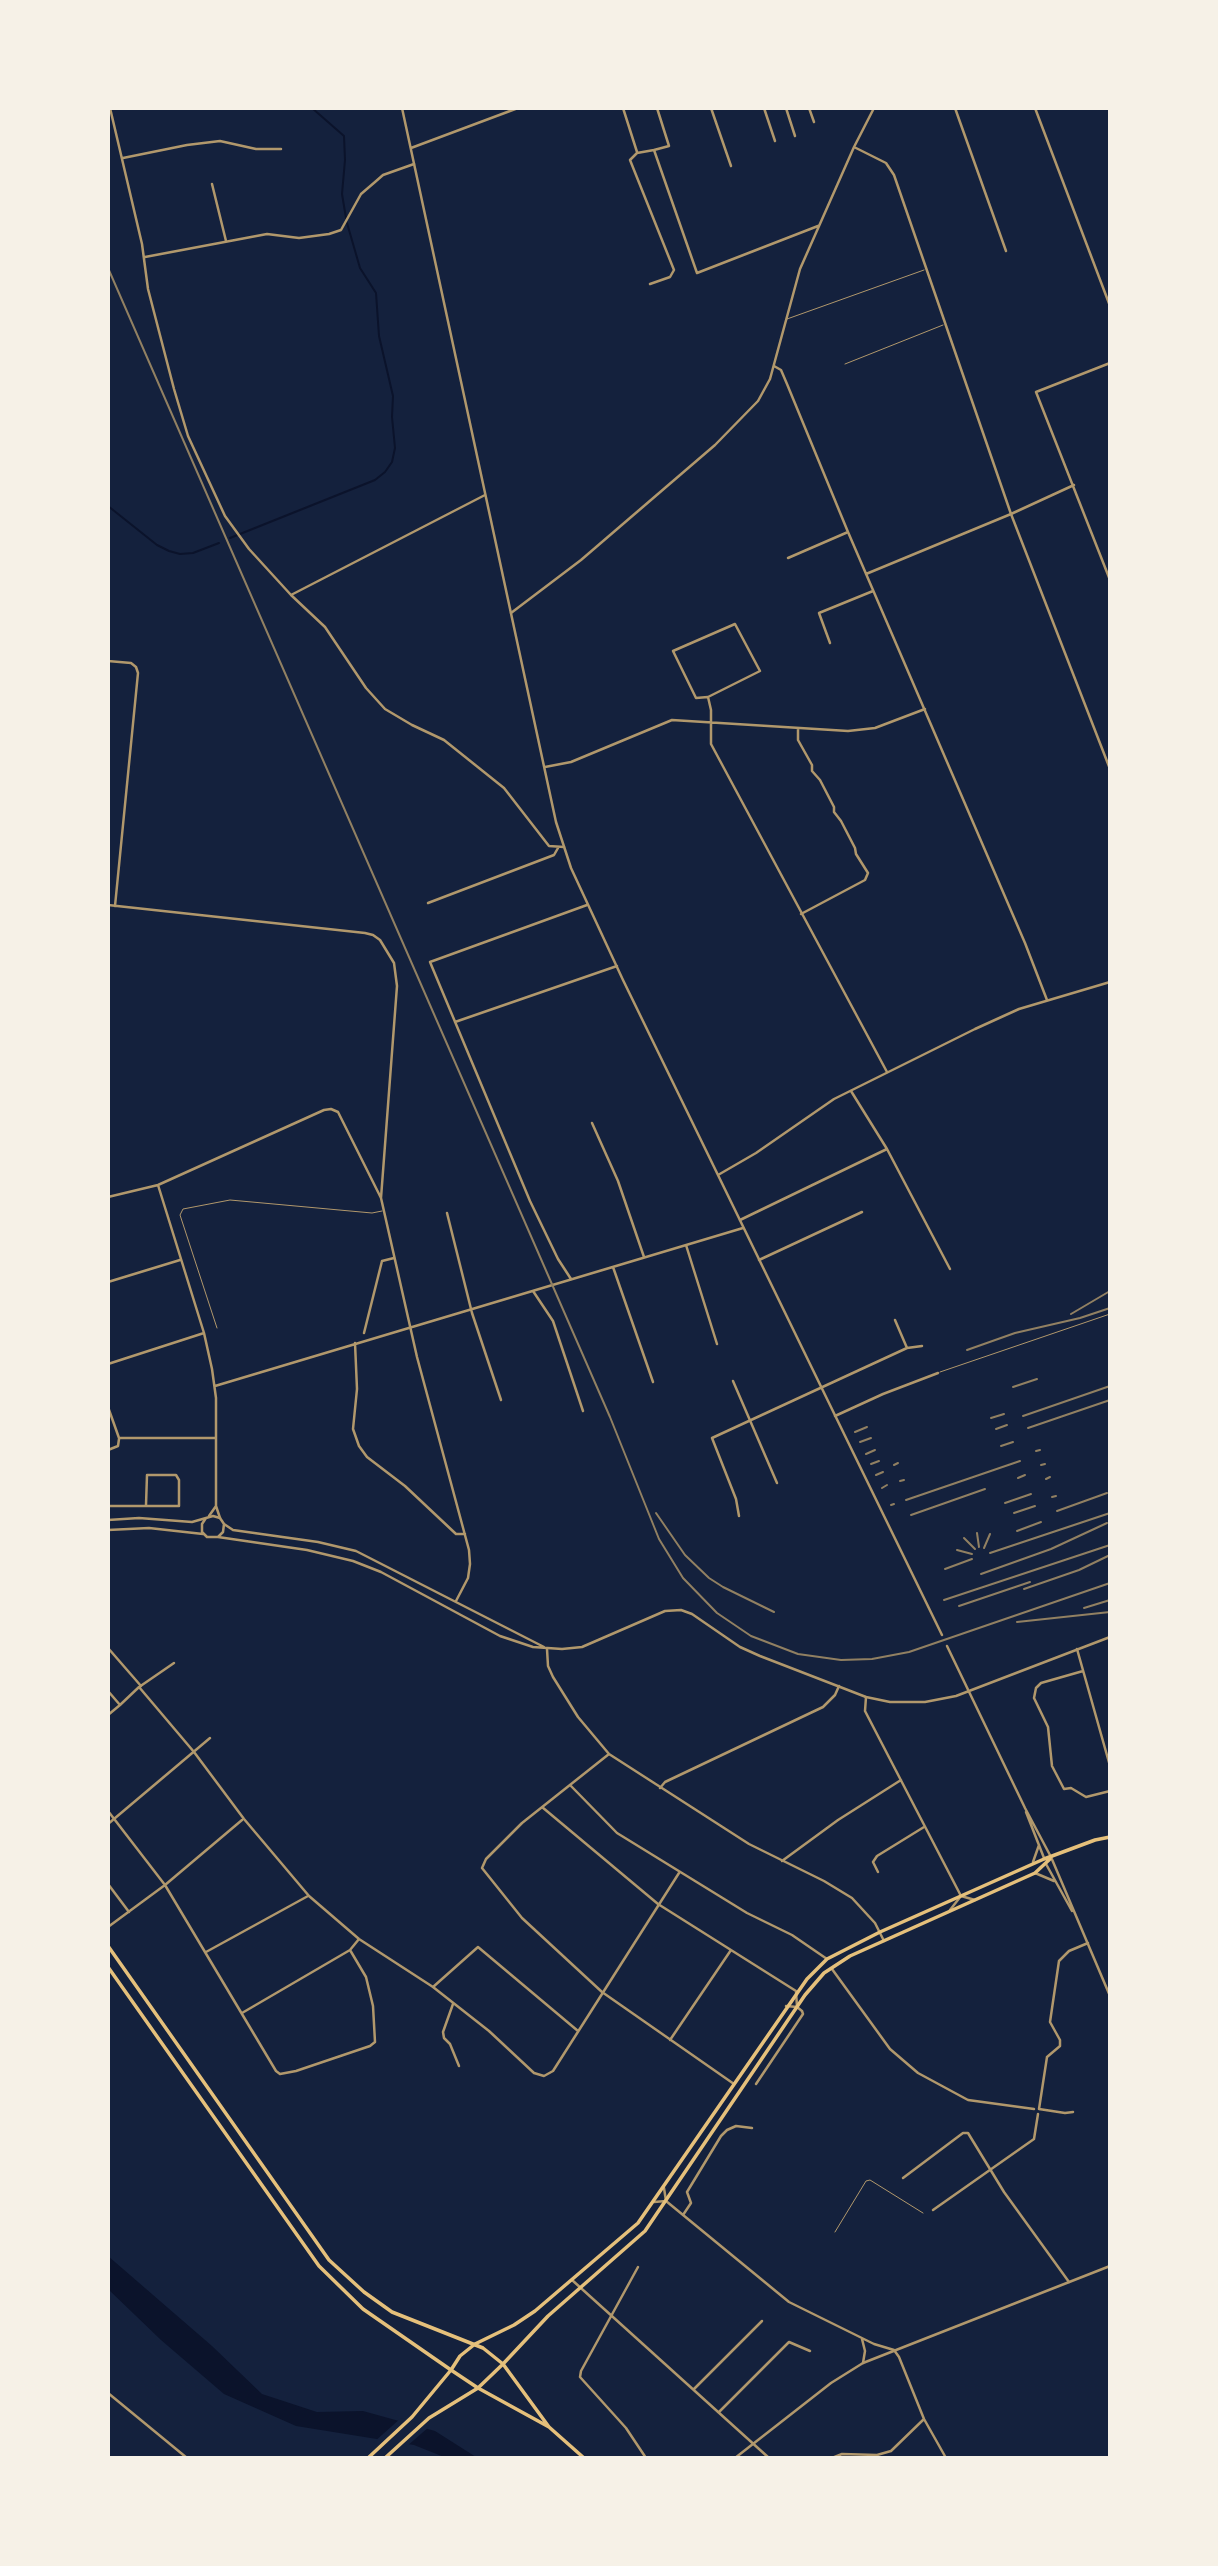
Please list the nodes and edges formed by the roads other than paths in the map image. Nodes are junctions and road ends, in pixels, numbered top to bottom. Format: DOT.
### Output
graph roads {
  1 [pos="110,108"];
  2 [pos="402,108"];
  3 [pos="518,108"];
  4 [pos="622,108"];
  5 [pos="657,108"];
  6 [pos="711,108"];
  7 [pos="764,108"];
  8 [pos="786,108"];
  9 [pos="809,108"];
  10 [pos="874,108"];
  11 [pos="956,108"];
  12 [pos="1035,108"];
  13 [pos="814,122"];
  14 [pos="795,136"];
  15 [pos="775,141"];
  16 [pos="854,147"];
  17 [pos="411,148"];
  18 [pos="281,149"];
  19 [pos="654,150"];
  20 [pos="637,153"];
  21 [pos="123,158"];
  22 [pos="414,164"];
  23 [pos="731,166"];
  24 [pos="212,184"];
  25 [pos="819,226"];
  26 [pos="226,241"];
  27 [pos="1006,251"];
  28 [pos="145,257"];
  29 [pos="926,269"];
  30 [pos="650,284"];
  31 [pos="1110,306"];
  32 [pos="787,319"];
  33 [pos="945,324"];
  34 [pos="845,363"];
  35 [pos="1110,363"];
  36 [pos="774,366"];
  37 [pos="1074,485"];
  38 [pos="485,495"];
  39 [pos="1011,514"];
  40 [pos="848,531"];
  41 [pos="789,558"];
  42 [pos="866,574"];
  43 [pos="1110,580"];
  44 [pos="873,592"];
  45 [pos="291,595"];
  46 [pos="511,613"];
  47 [pos="830,643"];
  48 [pos="108,661"];
  49 [pos="708,697"];
  50 [pos="925,709"];
  51 [pos="710,721"];
  52 [pos="798,728"];
  53 [pos="545,767"];
  54 [pos="1110,769"];
  55 [pos="564,847"];
  56 [pos="558,848"];
  57 [pos="428,903"];
  58 [pos="108,905"];
  59 [pos="587,905"];
  60 [pos="115,906"];
  61 [pos="801,914"];
  62 [pos="617,966"];
  63 [pos="1110,982"];
  64 [pos="1047,1000"];
  65 [pos="456,1022"];
  66 [pos="887,1072"];
  67 [pos="851,1090"];
  68 [pos="592,1123"];
  69 [pos="887,1149"];
  70 [pos="718,1175"];
  71 [pos="158,1185"];
  72 [pos="108,1197"];
  73 [pos="381,1198"];
  74 [pos="382,1210"];
  75 [pos="862,1212"];
  76 [pos="447,1213"];
  77 [pos="740,1220"];
  78 [pos="743,1228"];
  79 [pos="686,1245"];
  80 [pos="644,1257"];
  81 [pos="394,1258"];
  82 [pos="759,1259"];
  83 [pos="180,1260"];
  84 [pos="613,1267"];
  85 [pos="950,1269"];
  86 [pos="571,1279"];
  87 [pos="108,1282"];
  88 [pos="533,1291"];
  89 [pos="471,1310"];
  90 [pos="1110,1314"];
  91 [pos="894,1320"];
  92 [pos="410,1327"];
  93 [pos="218,1328"];
  94 [pos="204,1333"];
  95 [pos="364,1333"];
  96 [pos="355,1343"];
  97 [pos="717,1344"];
  98 [pos="922,1346"];
  99 [pos="907,1348"];
  100 [pos="108,1364"];
  101 [pos="938,1373"];
  102 [pos="733,1381"];
  103 [pos="653,1382"];
  104 [pos="215,1386"];
  105 [pos="821,1387"];
  106 [pos="501,1400"];
  107 [pos="108,1407"];
  108 [pos="583,1412"];
  109 [pos="835,1416"];
  110 [pos="751,1420"];
  111 [pos="119,1438"];
  112 [pos="217,1438"];
  113 [pos="108,1450"];
  114 [pos="777,1483"];
  115 [pos="146,1505"];
  116 [pos="108,1506"];
  117 [pos="216,1507"];
  118 [pos="739,1516"];
  119 [pos="207,1517"];
  120 [pos="220,1518"];
  121 [pos="108,1520"];
  122 [pos="224,1524"];
  123 [pos="108,1530"];
  124 [pos="465,1534"];
  125 [pos="204,1535"];
  126 [pos="218,1537"];
  127 [pos="456,1601"];
  128 [pos="451,1610"];
  129 [pos="942,1634"];
  130 [pos="1110,1637"];
  131 [pos="947,1646"];
  132 [pos="108,1648"];
  133 [pos="1077,1648"];
  134 [pos="547,1649"];
  135 [pos="174,1663"];
  136 [pos="1083,1671"];
  137 [pos="839,1686"];
  138 [pos="140,1687"];
  139 [pos="108,1691"];
  140 [pos="969,1692"];
  141 [pos="866,1697"];
  142 [pos="120,1705"];
  143 [pos="108,1715"];
  144 [pos="210,1738"];
  145 [pos="194,1752"];
  146 [pos="609,1754"];
  147 [pos="1110,1766"];
  148 [pos="901,1780"];
  149 [pos="571,1786"];
  150 [pos="660,1788"];
  151 [pos="1110,1791"];
  152 [pos="542,1807"];
  153 [pos="1025,1808"];
  154 [pos="108,1811"];
  155 [pos="114,1818"];
  156 [pos="244,1819"];
  157 [pos="108,1824"];
  158 [pos="924,1827"];
  159 [pos="1110,1837"];
  160 [pos="1039,1845"];
  161 [pos="1051,1857"];
  162 [pos="782,1861"];
  163 [pos="1045,1862"];
  164 [pos="1032,1864"];
  165 [pos="878,1872"];
  166 [pos="679,1873"];
  167 [pos="1035,1873"];
  168 [pos="1054,1881"];
  169 [pos="108,1884"];
  170 [pos="165,1885"];
  171 [pos="309,1896"];
  172 [pos="961,1896"];
  173 [pos="975,1900"];
  174 [pos="658,1904"];
  175 [pos="129,1912"];
  176 [pos="949,1912"];
  177 [pos="1075,1916"];
  178 [pos="108,1927"];
  179 [pos="880,1932"];
  180 [pos="359,1939"];
  181 [pos="884,1941"];
  182 [pos="1088,1943"];
  183 [pos="108,1946"];
  184 [pos="350,1950"];
  185 [pos="730,1950"];
  186 [pos="206,1952"];
  187 [pos="827,1959"];
  188 [pos="108,1968"];
  189 [pos="831,1968"];
  190 [pos="433,1987"];
  191 [pos="796,1991"];
  192 [pos="602,1992"];
  193 [pos="1110,1996"];
  194 [pos="453,2004"];
  195 [pos="786,2006"];
  196 [pos="797,2007"];
  197 [pos="242,2013"];
  198 [pos="578,2031"];
  199 [pos="670,2040"];
  200 [pos="459,2066"];
  201 [pos="734,2084"];
  202 [pos="756,2084"];
  203 [pos="223,2109"];
  204 [pos="1034,2109"];
  205 [pos="1073,2112"];
  206 [pos="1038,2114"];
  207 [pos="213,2117"];
  208 [pos="752,2128"];
  209 [pos="990,2171"];
  210 [pos="903,2178"];
  211 [pos="664,2188"];
  212 [pos="666,2201"];
  213 [pos="654,2202"];
  214 [pos="933,2210"];
  215 [pos="923,2213"];
  216 [pos="683,2216"];
  217 [pos="835,2232"];
  218 [pos="1110,2266"];
  219 [pos="638,2267"];
  220 [pos="572,2280"];
  221 [pos="1069,2282"];
  222 [pos="580,2288"];
  223 [pos="612,2316"];
  224 [pos="762,2321"];
  225 [pos="861,2338"];
  226 [pos="474,2344"];
  227 [pos="894,2350"];
  228 [pos="810,2351"];
  229 [pos="863,2363"];
  230 [pos="503,2364"];
  231 [pos="451,2370"];
  232 [pos="478,2388"];
  233 [pos="694,2389"];
  234 [pos="108,2393"];
  235 [pos="719,2412"];
  236 [pos="924,2420"];
  237 [pos="549,2427"];
  238 [pos="754,2443"];
  239 [pos="891,2451"];
  240 [pos="187,2458"];
  241 [pos="368,2458"];
  242 [pos="385,2458"];
  243 [pos="584,2458"];
  244 [pos="646,2458"];
  245 [pos="735,2458"];
  246 [pos="769,2458"];
  247 [pos="832,2458"];
  248 [pos="894,2458"];
  249 [pos="946,2458"];
  1 -- 21 [label="street"];
  2 -- 17 [label="street"];
  3 -- 17 [label="street"];
  4 -- 20 [label="street"];
  5 -- 19 [label="street"];
  6 -- 23 [label="street"];
  7 -- 15 [label="street"];
  8 -- 14 [label="street"];
  9 -- 13 [label="street"];
  10 -- 16 [label="street"];
  11 -- 27 [label="street"];
  12 -- 31 [label="street"];
  16 -- 25 [label="street"];
  16 -- 29 [label="street"];
  17 -- 22 [label="street"];
  18 -- 21 [label="street"];
  19 -- 20 [label="street"];
  19 -- 25 [label="street"];
  20 -- 30 [label="street"];
  21 -- 28 [label="street"];
  22 -- 26 [label="street"];
  22 -- 38 [label="street"];
  24 -- 26 [label="street"];
  25 -- 32 [label="street"];
  26 -- 28 [label="street"];
  28 -- 45 [label="street"];
  29 -- 32 [label="lane"];
  29 -- 33 [label="street"];
  32 -- 36 [label="street"];
  33 -- 34 [label="lane"];
  33 -- 39 [label="street"];
  35 -- 37 [label="street"];
  36 -- 40 [label="street"];
  36 -- 46 [label="street"];
  37 -- 39 [label="street"];
  37 -- 43 [label="street"];
  38 -- 45 [label="street"];
  38 -- 46 [label="street"];
  39 -- 42 [label="street"];
  39 -- 54 [label="street"];
  40 -- 41 [label="street"];
  40 -- 42 [label="street"];
  42 -- 44 [label="street"];
  44 -- 47 [label="street"];
  44 -- 50 [label="street"];
  45 -- 56 [label="street"];
  46 -- 53 [label="street"];
  48 -- 60 [label="street"];
  49 -- 49 [label="street"];
  49 -- 51 [label="street"];
  50 -- 52 [label="street"];
  50 -- 64 [label="street"];
  51 -- 52 [label="street"];
  51 -- 53 [label="street"];
  51 -- 61 [label="street"];
  52 -- 61 [label="street"];
  53 -- 55 [label="street"];
  55 -- 56 [label="street"];
  55 -- 59 [label="street"];
  56 -- 57 [label="street"];
  58 -- 60 [label="street"];
  59 -- 62 [label="street"];
  59 -- 65 [label="street"];
  60 -- 73 [label="street"];
  61 -- 66 [label="street"];
  62 -- 65 [label="street"];
  62 -- 70 [label="street"];
  63 -- 64 [label="street"];
  64 -- 66 [label="street"];
  65 -- 86 [label="street"];
  66 -- 67 [label="street"];
  67 -- 69 [label="street"];
  67 -- 70 [label="street"];
  68 -- 80 [label="street"];
  69 -- 77 [label="street"];
  69 -- 85 [label="street"];
  70 -- 77 [label="street"];
  71 -- 72 [label="street"];
  71 -- 73 [label="street"];
  71 -- 83 [label="street"];
  73 -- 74 [label="street"];
  74 -- 81 [label="street"];
  74 -- 93 [label="lane"];
  75 -- 82 [label="street"];
  76 -- 89 [label="street"];
  77 -- 78 [label="street"];
  78 -- 79 [label="street"];
  78 -- 82 [label="street"];
  79 -- 80 [label="street"];
  79 -- 97 [label="street"];
  80 -- 84 [label="street"];
  81 -- 92 [label="street"];
  81 -- 95 [label="street"];
  82 -- 105 [label="street"];
  83 -- 87 [label="street"];
  83 -- 94 [label="street"];
  84 -- 86 [label="street"];
  84 -- 103 [label="street"];
  86 -- 88 [label="street"];
  88 -- 89 [label="street"];
  88 -- 108 [label="street"];
  89 -- 92 [label="street"];
  89 -- 106 [label="street"];
  90 -- 101 [label="lane"];
  91 -- 99 [label="street"];
  92 -- 96 [label="street"];
  92 -- 124 [label="street"];
  94 -- 100 [label="street"];
  94 -- 104 [label="street"];
  96 -- 104 [label="street"];
  96 -- 124 [label="street"];
  98 -- 99 [label="street"];
  99 -- 105 [label="street"];
  101 -- 109 [label="street"];
  102 -- 110 [label="street"];
  104 -- 112 [label="street"];
  105 -- 109 [label="street"];
  105 -- 110 [label="street"];
  107 -- 111 [label="street"];
  109 -- 129 [label="street"];
  110 -- 114 [label="street"];
  110 -- 118 [label="street"];
  111 -- 112 [label="street"];
  111 -- 113 [label="street"];
  112 -- 117 [label="street"];
  115 -- 115 [label="street"];
  115 -- 116 [label="street"];
  117 -- 119 [label="street"];
  117 -- 120 [label="street"];
  119 -- 120 [label="street"];
  119 -- 121 [label="street"];
  119 -- 125 [label="street"];
  120 -- 122 [label="street"];
  122 -- 126 [label="street"];
  122 -- 127 [label="street"];
  123 -- 125 [label="street"];
  124 -- 127 [label="street"];
  125 -- 126 [label="street"];
  126 -- 128 [label="street"];
  127 -- 128 [label="street"];
  127 -- 134 [label="street"];
  128 -- 134 [label="street"];
  130 -- 133 [label="street"];
  131 -- 140 [label="street"];
  132 -- 138 [label="street"];
  133 -- 136 [label="street"];
  133 -- 140 [label="street"];
  134 -- 137 [label="street"];
  134 -- 146 [label="street"];
  135 -- 138 [label="street"];
  136 -- 147 [label="street"];
  136 -- 151 [label="street"];
  137 -- 141 [label="street"];
  137 -- 150 [label="street"];
  138 -- 142 [label="street"];
  138 -- 145 [label="street"];
  139 -- 142 [label="street"];
  140 -- 141 [label="street"];
  140 -- 153 [label="street"];
  141 -- 148 [label="street"];
  142 -- 143 [label="street"];
  144 -- 145 [label="street"];
  145 -- 155 [label="street"];
  145 -- 156 [label="street"];
  146 -- 149 [label="street"];
  146 -- 150 [label="street"];
  148 -- 158 [label="street"];
  148 -- 162 [label="street"];
  149 -- 152 [label="street"];
  149 -- 166 [label="street"];
  150 -- 162 [label="street"];
  152 -- 174 [label="street"];
  152 -- 192 [label="street"];
  153 -- 160 [label="street"];
  153 -- 161 [label="street"];
  154 -- 155 [label="street"];
  155 -- 157 [label="street"];
  155 -- 170 [label="street"];
  156 -- 170 [label="street"];
  156 -- 171 [label="street"];
  158 -- 165 [label="street"];
  158 -- 172 [label="street"];
  159 -- 161 [label="main road"];
  160 -- 163 [label="street"];
  160 -- 164 [label="street"];
  161 -- 163 [label="main road"];
  161 -- 177 [label="street"];
  162 -- 179 [label="street"];
  163 -- 164 [label="main road"];
  163 -- 167 [label="main road"];
  163 -- 168 [label="street"];
  164 -- 172 [label="main road"];
  166 -- 174 [label="street"];
  166 -- 187 [label="street"];
  167 -- 168 [label="street"];
  167 -- 173 [label="main road"];
  168 -- 177 [label="street"];
  169 -- 175 [label="street"];
  170 -- 175 [label="street"];
  170 -- 186 [label="street"];
  171 -- 180 [label="street"];
  171 -- 186 [label="street"];
  172 -- 173 [label="street"];
  172 -- 176 [label="street"];
  172 -- 179 [label="main road"];
  173 -- 176 [label="main road"];
  174 -- 185 [label="street"];
  174 -- 192 [label="street"];
  175 -- 178 [label="street"];
  176 -- 181 [label="main road"];
  177 -- 182 [label="street"];
  179 -- 181 [label="street"];
  179 -- 187 [label="main road"];
  180 -- 184 [label="street"];
  180 -- 190 [label="street"];
  181 -- 189 [label="main road"];
  182 -- 193 [label="street"];
  182 -- 205 [label="street"];
  183 -- 203 [label="main road"];
  184 -- 197 [label="street"];
  184 -- 197 [label="street"];
  185 -- 191 [label="street"];
  185 -- 199 [label="street"];
  186 -- 197 [label="street"];
  187 -- 191 [label="main road"];
  188 -- 207 [label="main road"];
  189 -- 196 [label="main road"];
  189 -- 204 [label="street"];
  190 -- 194 [label="street"];
  190 -- 198 [label="street"];
  191 -- 195 [label="main road"];
  191 -- 196 [label="street"];
  192 -- 198 [label="street"];
  192 -- 199 [label="street"];
  194 -- 198 [label="street"];
  194 -- 200 [label="street"];
  195 -- 196 [label="street"];
  195 -- 201 [label="main road"];
  196 -- 202 [label="street"];
  196 -- 212 [label="main road"];
  199 -- 201 [label="street"];
  201 -- 211 [label="main road"];
  203 -- 207 [label="main road"];
  203 -- 226 [label="main road"];
  206 -- 209 [label="street"];
  207 -- 231 [label="main road"];
  208 -- 216 [label="street"];
  209 -- 210 [label="street"];
  209 -- 214 [label="street"];
  209 -- 221 [label="street"];
  211 -- 212 [label="street"];
  211 -- 213 [label="main road"];
  212 -- 213 [label="street"];
  212 -- 216 [label="street"];
  212 -- 222 [label="main road"];
  213 -- 220 [label="main road"];
  215 -- 217 [label="lane"];
  216 -- 225 [label="street"];
  218 -- 221 [label="street"];
  219 -- 223 [label="street"];
  220 -- 222 [label="street"];
  220 -- 226 [label="main road"];
  221 -- 227 [label="street"];
  222 -- 223 [label="street"];
  222 -- 230 [label="main road"];
  223 -- 233 [label="street"];
  223 -- 244 [label="street"];
  224 -- 233 [label="street"];
  225 -- 227 [label="street"];
  225 -- 229 [label="street"];
  226 -- 230 [label="main road"];
  226 -- 231 [label="main road"];
  227 -- 229 [label="street"];
  227 -- 236 [label="street"];
  228 -- 235 [label="street"];
  229 -- 238 [label="street"];
  230 -- 232 [label="main road"];
  230 -- 237 [label="main road"];
  231 -- 232 [label="main road"];
  231 -- 241 [label="main road"];
  232 -- 237 [label="main road"];
  232 -- 242 [label="main road"];
  233 -- 235 [label="street"];
  234 -- 240 [label="street"];
  235 -- 238 [label="street"];
  236 -- 239 [label="street"];
  236 -- 249 [label="street"];
  237 -- 243 [label="main road"];
  238 -- 245 [label="street"];
  238 -- 246 [label="street"];
  239 -- 247 [label="street"];
  239 -- 248 [label="street"];
}
